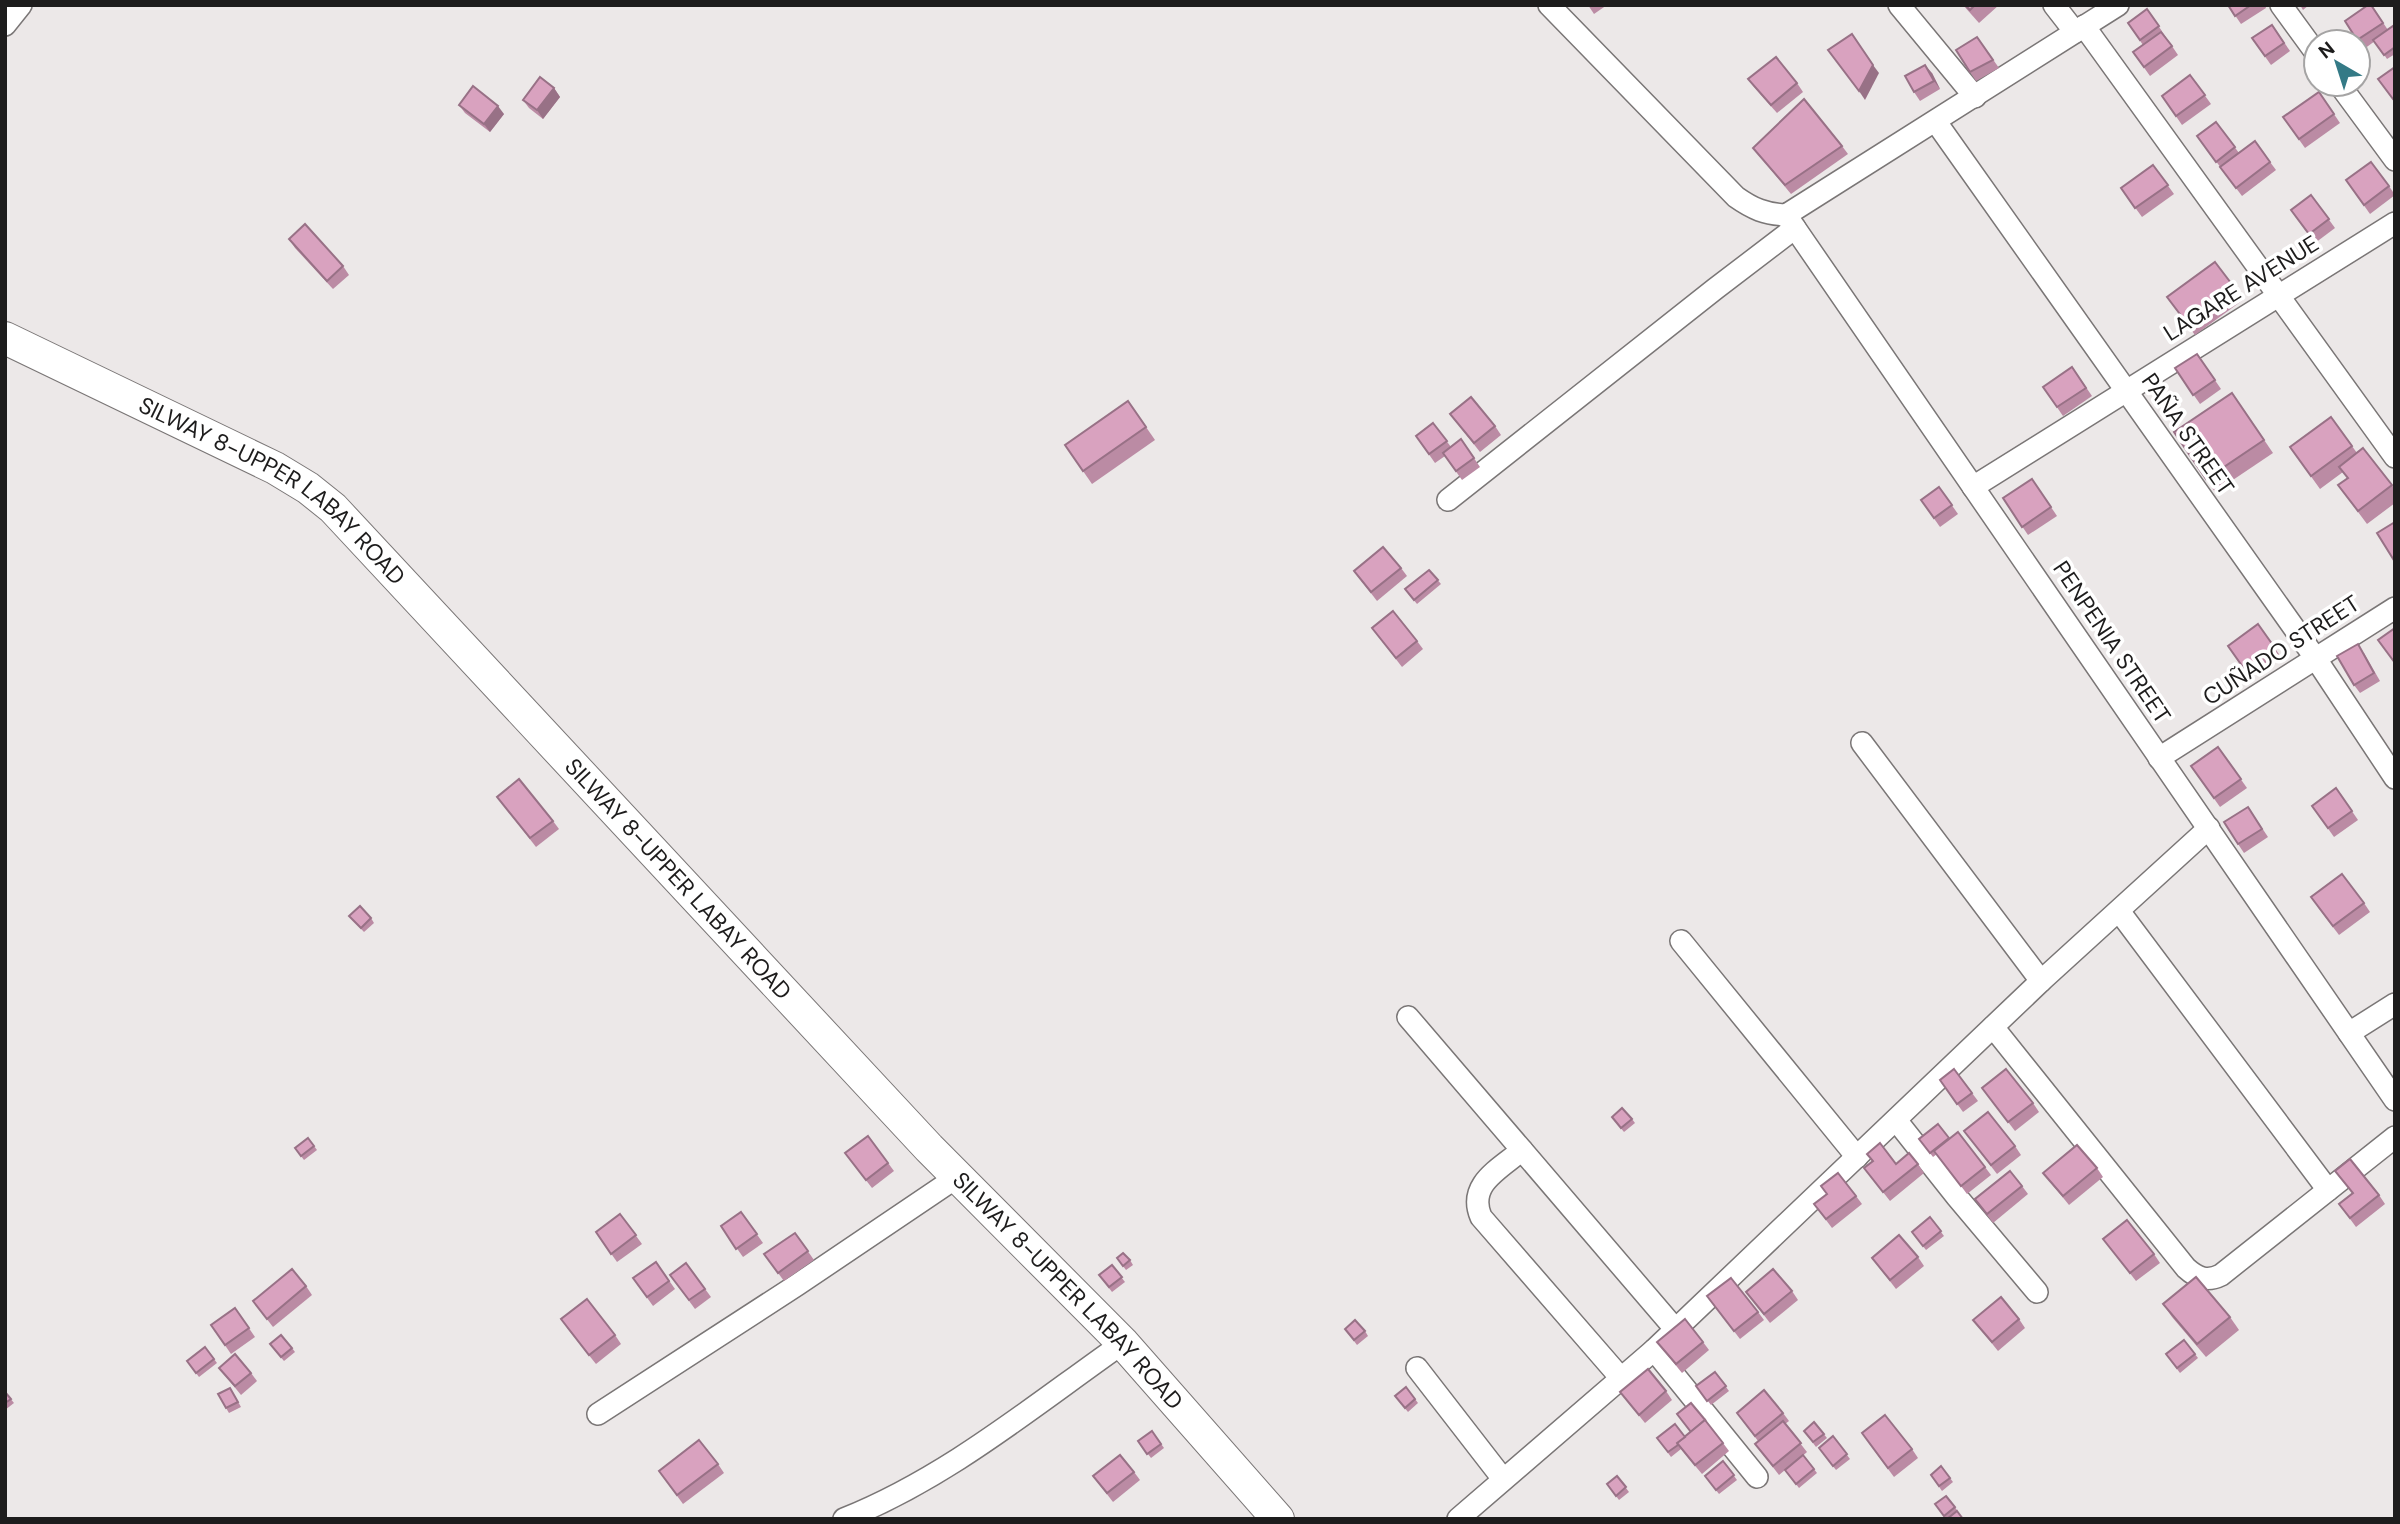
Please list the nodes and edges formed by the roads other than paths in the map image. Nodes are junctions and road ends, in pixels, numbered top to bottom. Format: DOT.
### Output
graph roads {
  1 [pos="21,5"];
  2 [pos="1549,5"];
  3 [pos="1899,5"];
  4 [pos="2054,5"];
  5 [pos="2118,5"];
  6 [pos="2281,5"];
  7 [pos="5,25"];
  8 [pos="2080,29"];
  9 [pos="2302,34"];
  10 [pos="1975,97"];
  11 [pos="2349,98"];
  12 [pos="1936,122"];
  13 [pos="2395,160"];
  14 [pos="1791,221"];
  15 [pos="2395,223"];
  16 [pos="2278,295"];
  17 [pos="5,338"];
  18 [pos="2126,392"];
  19 [pos="2395,457"];
  20 [pos="1973,487"];
  21 [pos="1448,500"];
  22 [pos="2395,608"];
  23 [pos="2316,659"];
  24 [pos="1861,743"];
  25 [pos="2159,758"];
  26 [pos="2395,778"];
  27 [pos="2209,828"];
  28 [pos="2119,911"];
  29 [pos="1681,941"];
  30 [pos="2041,981"];
  31 [pos="2395,1004"];
  32 [pos="1408,1017"];
  33 [pos="1993,1027"];
  34 [pos="2349,1033"];
  35 [pos="2395,1100"];
  36 [pos="1896,1120"];
  37 [pos="2395,1137"];
  38 [pos="1522,1150"];
  39 [pos="1857,1157"];
  40 [pos="957,1177"];
  41 [pos="2328,1190"];
  42 [pos="2037,1292"];
  43 [pos="1675,1329"];
  44 [pos="1123,1343"];
  45 [pos="1654,1350"];
  46 [pos="1417,1368"];
  47 [pos="1620,1377"];
  48 [pos="598,1414"];
  49 [pos="1757,1477"];
  50 [pos="1503,1479"];
  51 [pos="844,1519"];
  52 [pos="1278,1519"];
  53 [pos="1458,1519"];
  1 -- 7 [label="street"];
  2 -- 14 [label="street"];
  3 -- 10 [label="street"];
  4 -- 8 [label="street"];
  5 -- 8 [label="street"];
  6 -- 9 [label="street"];
  8 -- 10 [label="street"];
  8 -- 16 [label="street"];
  10 -- 12 [label="street"];
  11 -- 13 [label="street"];
  12 -- 14 [label="street"];
  12 -- 18 [label="street, PAÑA STREET"];
  14 -- 20 [label="street, PENPENIA STREET"];
  14 -- 21 [label="street"];
  15 -- 16 [label="street, LAGARE AVENUE"];
  16 -- 18 [label="street, LAGARE AVENUE"];
  16 -- 19 [label="street"];
  17 -- 40 [label="main road, SILWAY 8-UPPER LABAY ROAD"];
  18 -- 20 [label="street, LAGARE AVENUE"];
  18 -- 23 [label="street, PAÑA STREET"];
  20 -- 25 [label="street, PENPENIA STREET"];
  22 -- 23 [label="street, CUÑADO STREET"];
  23 -- 25 [label="street, CUÑADO STREET"];
  23 -- 26 [label="street, PAÑA STREET"];
  24 -- 30 [label="street"];
  25 -- 27 [label="street, PENPENIA STREET"];
  27 -- 28 [label="street"];
  27 -- 34 [label="street, PENPENIA STREET"];
  28 -- 30 [label="street"];
  28 -- 41 [label="street"];
  29 -- 39 [label="street"];
  30 -- 33 [label="street"];
  31 -- 34 [label="street"];
  32 -- 38 [label="street"];
  33 -- 36 [label="street"];
  33 -- 41 [label="street"];
  34 -- 35 [label="street, PENPENIA STREET"];
  36 -- 39 [label="street"];
  36 -- 42 [label="street"];
  37 -- 41 [label="street"];
  38 -- 43 [label="street"];
  38 -- 47 [label="street"];
  39 -- 43 [label="street"];
  40 -- 44 [label="main road, SILWAY 8-UPPER LABAY ROAD"];
  40 -- 48 [label="street"];
  43 -- 45 [label="street"];
  44 -- 51 [label="street"];
  44 -- 52 [label="main road, SILWAY 8-UPPER LABAY ROAD"];
  45 -- 47 [label="street"];
  45 -- 49 [label="street"];
  46 -- 50 [label="street"];
  47 -- 50 [label="street"];
  50 -- 53 [label="street"];
}
